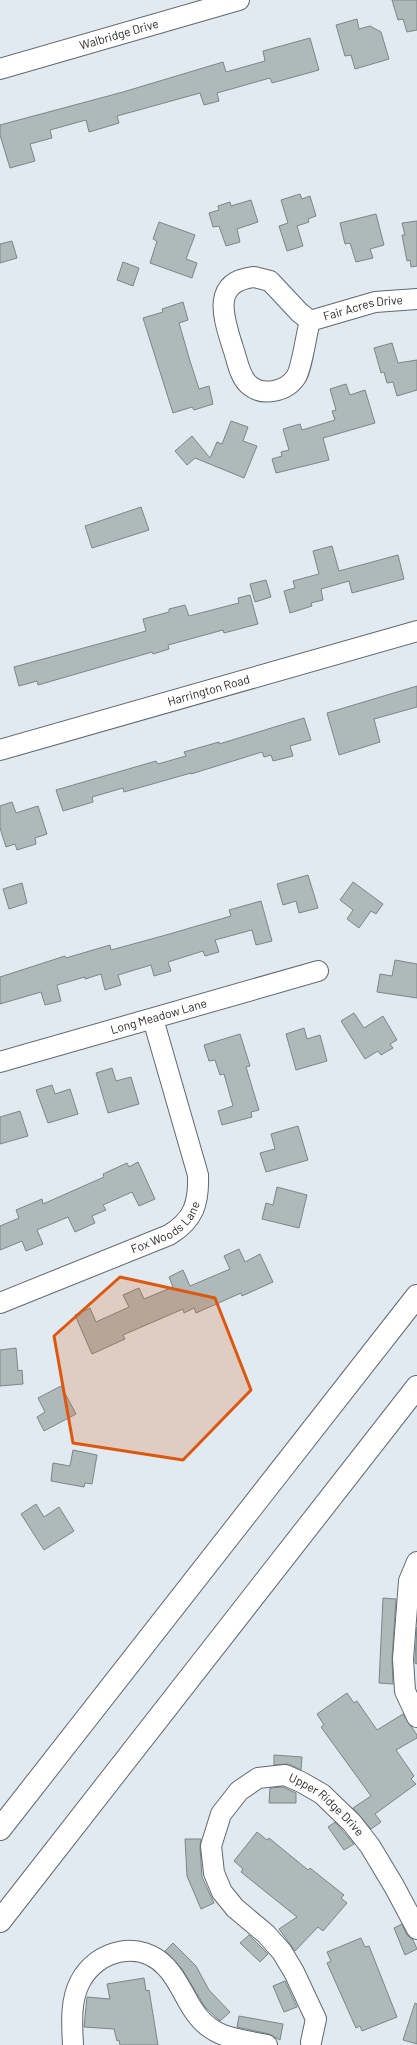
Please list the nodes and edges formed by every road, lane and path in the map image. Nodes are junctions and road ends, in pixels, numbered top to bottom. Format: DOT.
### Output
graph roads {
  1 [pos="239,0"];
  2 [pos="0,69"];
  3 [pos="417,299"];
  4 [pos="310,321"];
  5 [pos="417,630"];
  6 [pos="0,750"];
  7 [pos="318,971"];
  8 [pos="153,1018"];
  9 [pos="0,1062"];
  10 [pos="417,1296"];
  11 [pos="0,1303"];
  12 [pos="417,1387"];
  13 [pos="417,1562"];
  14 [pos="417,1717"];
  15 [pos="0,1829"];
  16 [pos="0,1921"];
  17 [pos="417,1929"];
  18 [pos="310,2044"];
  19 [pos="72,2045"];
  20 [pos="267,2045"];
  1 -- 2 [label="street, Walbridge Drive"];
  3 -- 4 [label="street, Fair Acres Drive"];
  4 -- 4 [label="street, Fair Acres Drive"];
  5 -- 6 [label="street, Harrington Road"];
  7 -- 8 [label="street, Long Meadow Lane"];
  8 -- 9 [label="street, Long Meadow Lane"];
  8 -- 11 [label="street, Fox Woods Lane"];
  10 -- 15 [label="highway"];
  12 -- 16 [label="highway"];
  13 -- 14 [label="street"];
  17 -- 18 [label="street, Upper Ridge Drive"];
  19 -- 20 [label="street"];
}
